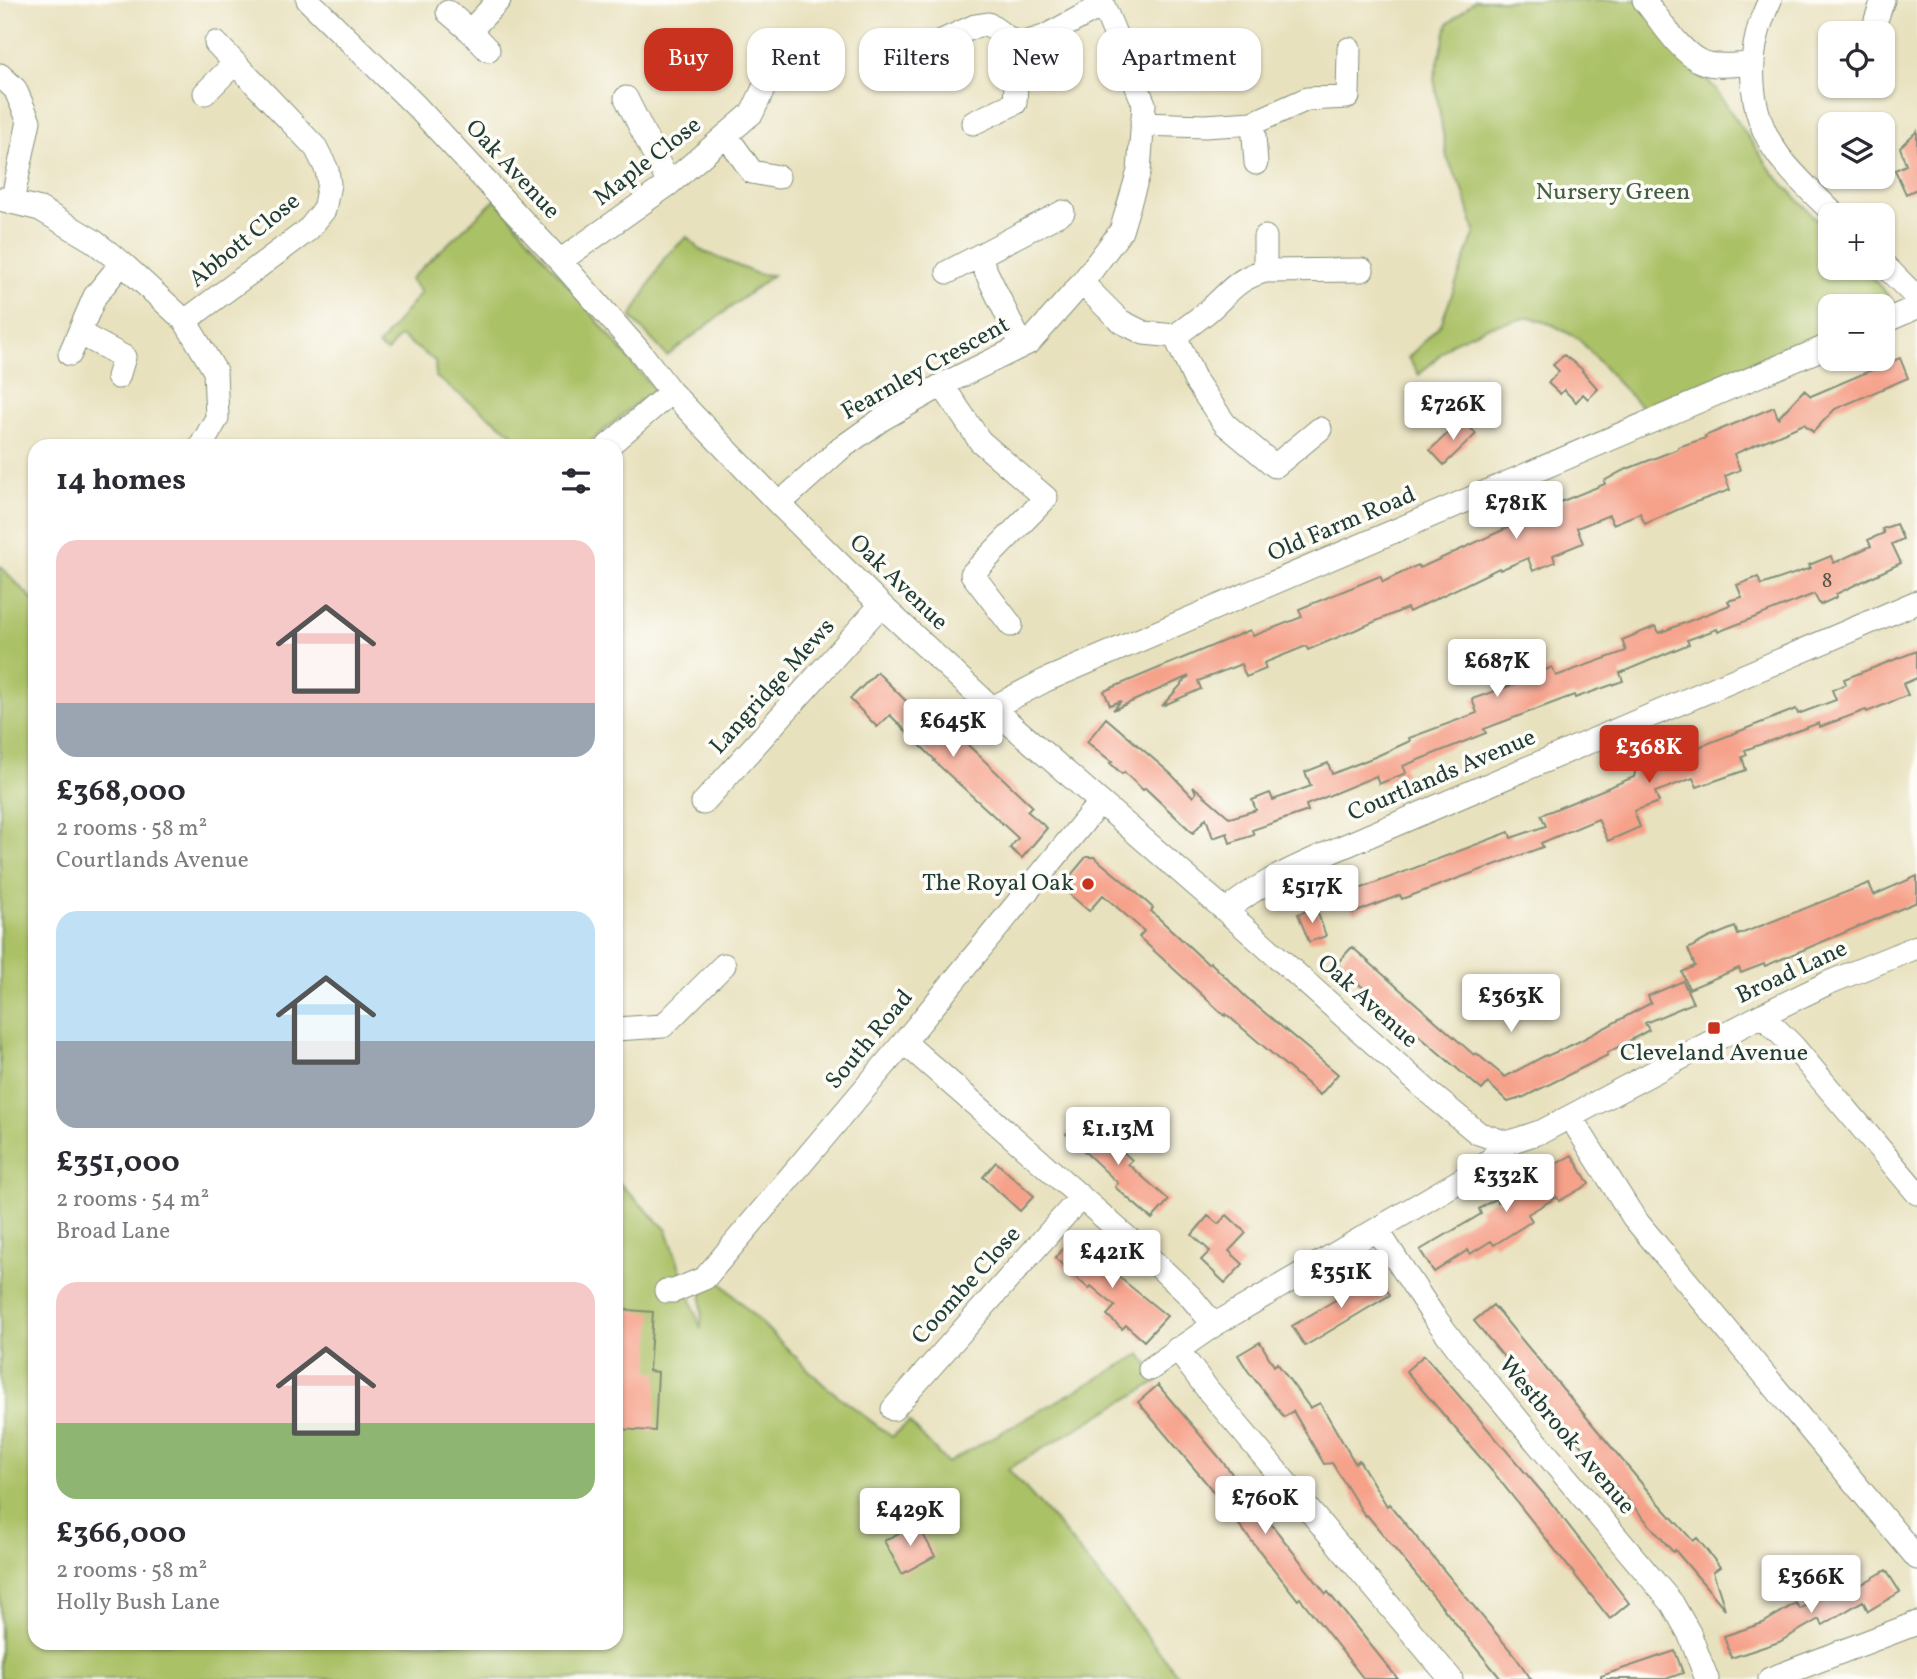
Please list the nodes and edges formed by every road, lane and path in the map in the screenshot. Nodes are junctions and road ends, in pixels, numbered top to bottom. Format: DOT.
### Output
graph roads {
  1 [pos="308,0"];
  2 [pos="499,0"];
  3 [pos="1644,0"];
  4 [pos="1770,0"];
  5 [pos="1883,0"];
  6 [pos="1102,3"];
  7 [pos="449,12"];
  8 [pos="1877,21"];
  9 [pos="971,28"];
  10 [pos="994,28"];
  11 [pos="1059,28"];
  12 [pos="470,31"];
  13 [pos="216,43"];
  14 [pos="1349,49"];
  15 [pos="488,50"];
  16 [pos="234,64"];
  17 [pos="1752,64"];
  18 [pos="0,75"];
  19 [pos="761,91"];
  20 [pos="1016,91"];
  21 [pos="205,93"];
  22 [pos="626,98"];
  23 [pos="973,123"];
  24 [pos="1253,123"];
  25 [pos="1142,124"];
  26 [pos="726,135"];
  27 [pos="1256,163"];
  28 [pos="778,177"];
  29 [pos="668,184"];
  30 [pos="6,201"];
  31 [pos="1823,203"];
  32 [pos="1063,212"];
  33 [pos="1265,237"];
  34 [pos="979,257"];
  35 [pos="560,261"];
  36 [pos="122,262"];
  37 [pos="1362,270"];
  38 [pos="1265,271"];
  39 [pos="948,272"];
  40 [pos="1895,276"];
  41 [pos="1082,283"];
  42 [pos="1917,298"];
  43 [pos="1917,307"];
  44 [pos="1895,317"];
  45 [pos="185,321"];
  46 [pos="1175,336"];
  47 [pos="1022,346"];
  48 [pos="1818,350"];
  49 [pos="118,377"];
  50 [pos="942,385"];
  51 [pos="671,392"];
  52 [pos="1320,429"];
  53 [pos="205,439"];
  54 [pos="616,439"];
  55 [pos="779,504"];
  56 [pos="1917,602"];
  57 [pos="881,605"];
  58 [pos="1011,625"];
  59 [pos="992,708"];
  60 [pos="703,803"];
  61 [pos="1100,803"];
  62 [pos="1226,911"];
  63 [pos="1917,947"];
  64 [pos="724,965"];
  65 [pos="1762,1015"];
  66 [pos="623,1029"];
  67 [pos="904,1042"];
  68 [pos="1571,1118"];
  69 [pos="1507,1143"];
  70 [pos="1917,1193"];
  71 [pos="1080,1198"];
  72 [pos="1377,1230"];
  73 [pos="666,1291"];
  74 [pos="1214,1325"];
  75 [pos="1177,1349"];
  76 [pos="1150,1369"];
  77 [pos="893,1409"];
  78 [pos="1917,1558"];
  79 [pos="1917,1623"];
  80 [pos="1451,1679"];
  81 [pos="1707,1679"];
  82 [pos="1770,1679"];
  1 -- 35 [label="street, Oak Avenue"];
  2 -- 12 [label="street"];
  3 -- 17 [label="street"];
  4 -- 17 [label="street"];
  5 -- 8 [label="street"];
  6 -- 11 [label="street"];
  6 -- 25 [label="street, Fearnley Crescent"];
  7 -- 12 [label="street"];
  9 -- 10 [label="street"];
  12 -- 15 [label="street"];
  13 -- 16 [label="street, Abbott Close"];
  14 -- 24 [label="street"];
  16 -- 21 [label="street"];
  16 -- 45 [label="street, Abbott Close"];
  17 -- 31 [label="street"];
  18 -- 30 [label="street"];
  19 -- 26 [label="street, Maple Close"];
  20 -- 23 [label="street"];
  22 -- 29 [label="street"];
  24 -- 25 [label="street"];
  24 -- 27 [label="street"];
  25 -- 41 [label="street, Fearnley Crescent"];
  26 -- 28 [label="street"];
  26 -- 29 [label="street, Maple Close"];
  29 -- 35 [label="street, Maple Close"];
  30 -- 36 [label="street"];
  32 -- 34 [label="street"];
  33 -- 38 [label="street"];
  34 -- 39 [label="street"];
  34 -- 47 [label="street"];
  35 -- 51 [label="street, Oak Avenue"];
  36 -- 45 [label="street"];
  36 -- 49 [label="street"];
  37 -- 38 [label="street"];
  38 -- 46 [label="street"];
  40 -- 42 [label="street"];
  41 -- 46 [label="street"];
  41 -- 47 [label="street, Fearnley Crescent"];
  43 -- 44 [label="street"];
  45 -- 53 [label="street"];
  46 -- 52 [label="street"];
  47 -- 50 [label="street, Fearnley Crescent"];
  48 -- 59 [label="street, Old Farm Road"];
  50 -- 55 [label="street, Fearnley Crescent"];
  50 -- 58 [label="street"];
  51 -- 54 [label="street"];
  51 -- 55 [label="street, Oak Avenue"];
  55 -- 57 [label="street, Oak Avenue"];
  56 -- 62 [label="street, Courtlands Avenue"];
  57 -- 59 [label="street, Oak Avenue"];
  57 -- 60 [label="street, Langridge Mews"];
  59 -- 61 [label="street, Oak Avenue"];
  61 -- 62 [label="street, Oak Avenue"];
  61 -- 67 [label="street, South Road"];
  62 -- 69 [label="street, Oak Avenue"];
  63 -- 65 [label="street, Broad Lane"];
  64 -- 66 [label="street"];
  65 -- 68 [label="street, Broad Lane"];
  65 -- 70 [label="street"];
  67 -- 71 [label="street"];
  67 -- 73 [label="street, South Road"];
  68 -- 69 [label="street, Broad Lane"];
  68 -- 78 [label="street"];
  69 -- 72 [label="street, Broad Lane"];
  71 -- 74 [label="street"];
  71 -- 77 [label="street, Coombe Close"];
  72 -- 74 [label="street, Broad Lane"];
  72 -- 81 [label="street, Westbrook Avenue"];
  74 -- 75 [label="street, Broad Lane"];
  75 -- 76 [label="street, Broad Lane"];
  75 -- 80 [label="street"];
  79 -- 82 [label="street"];
}
